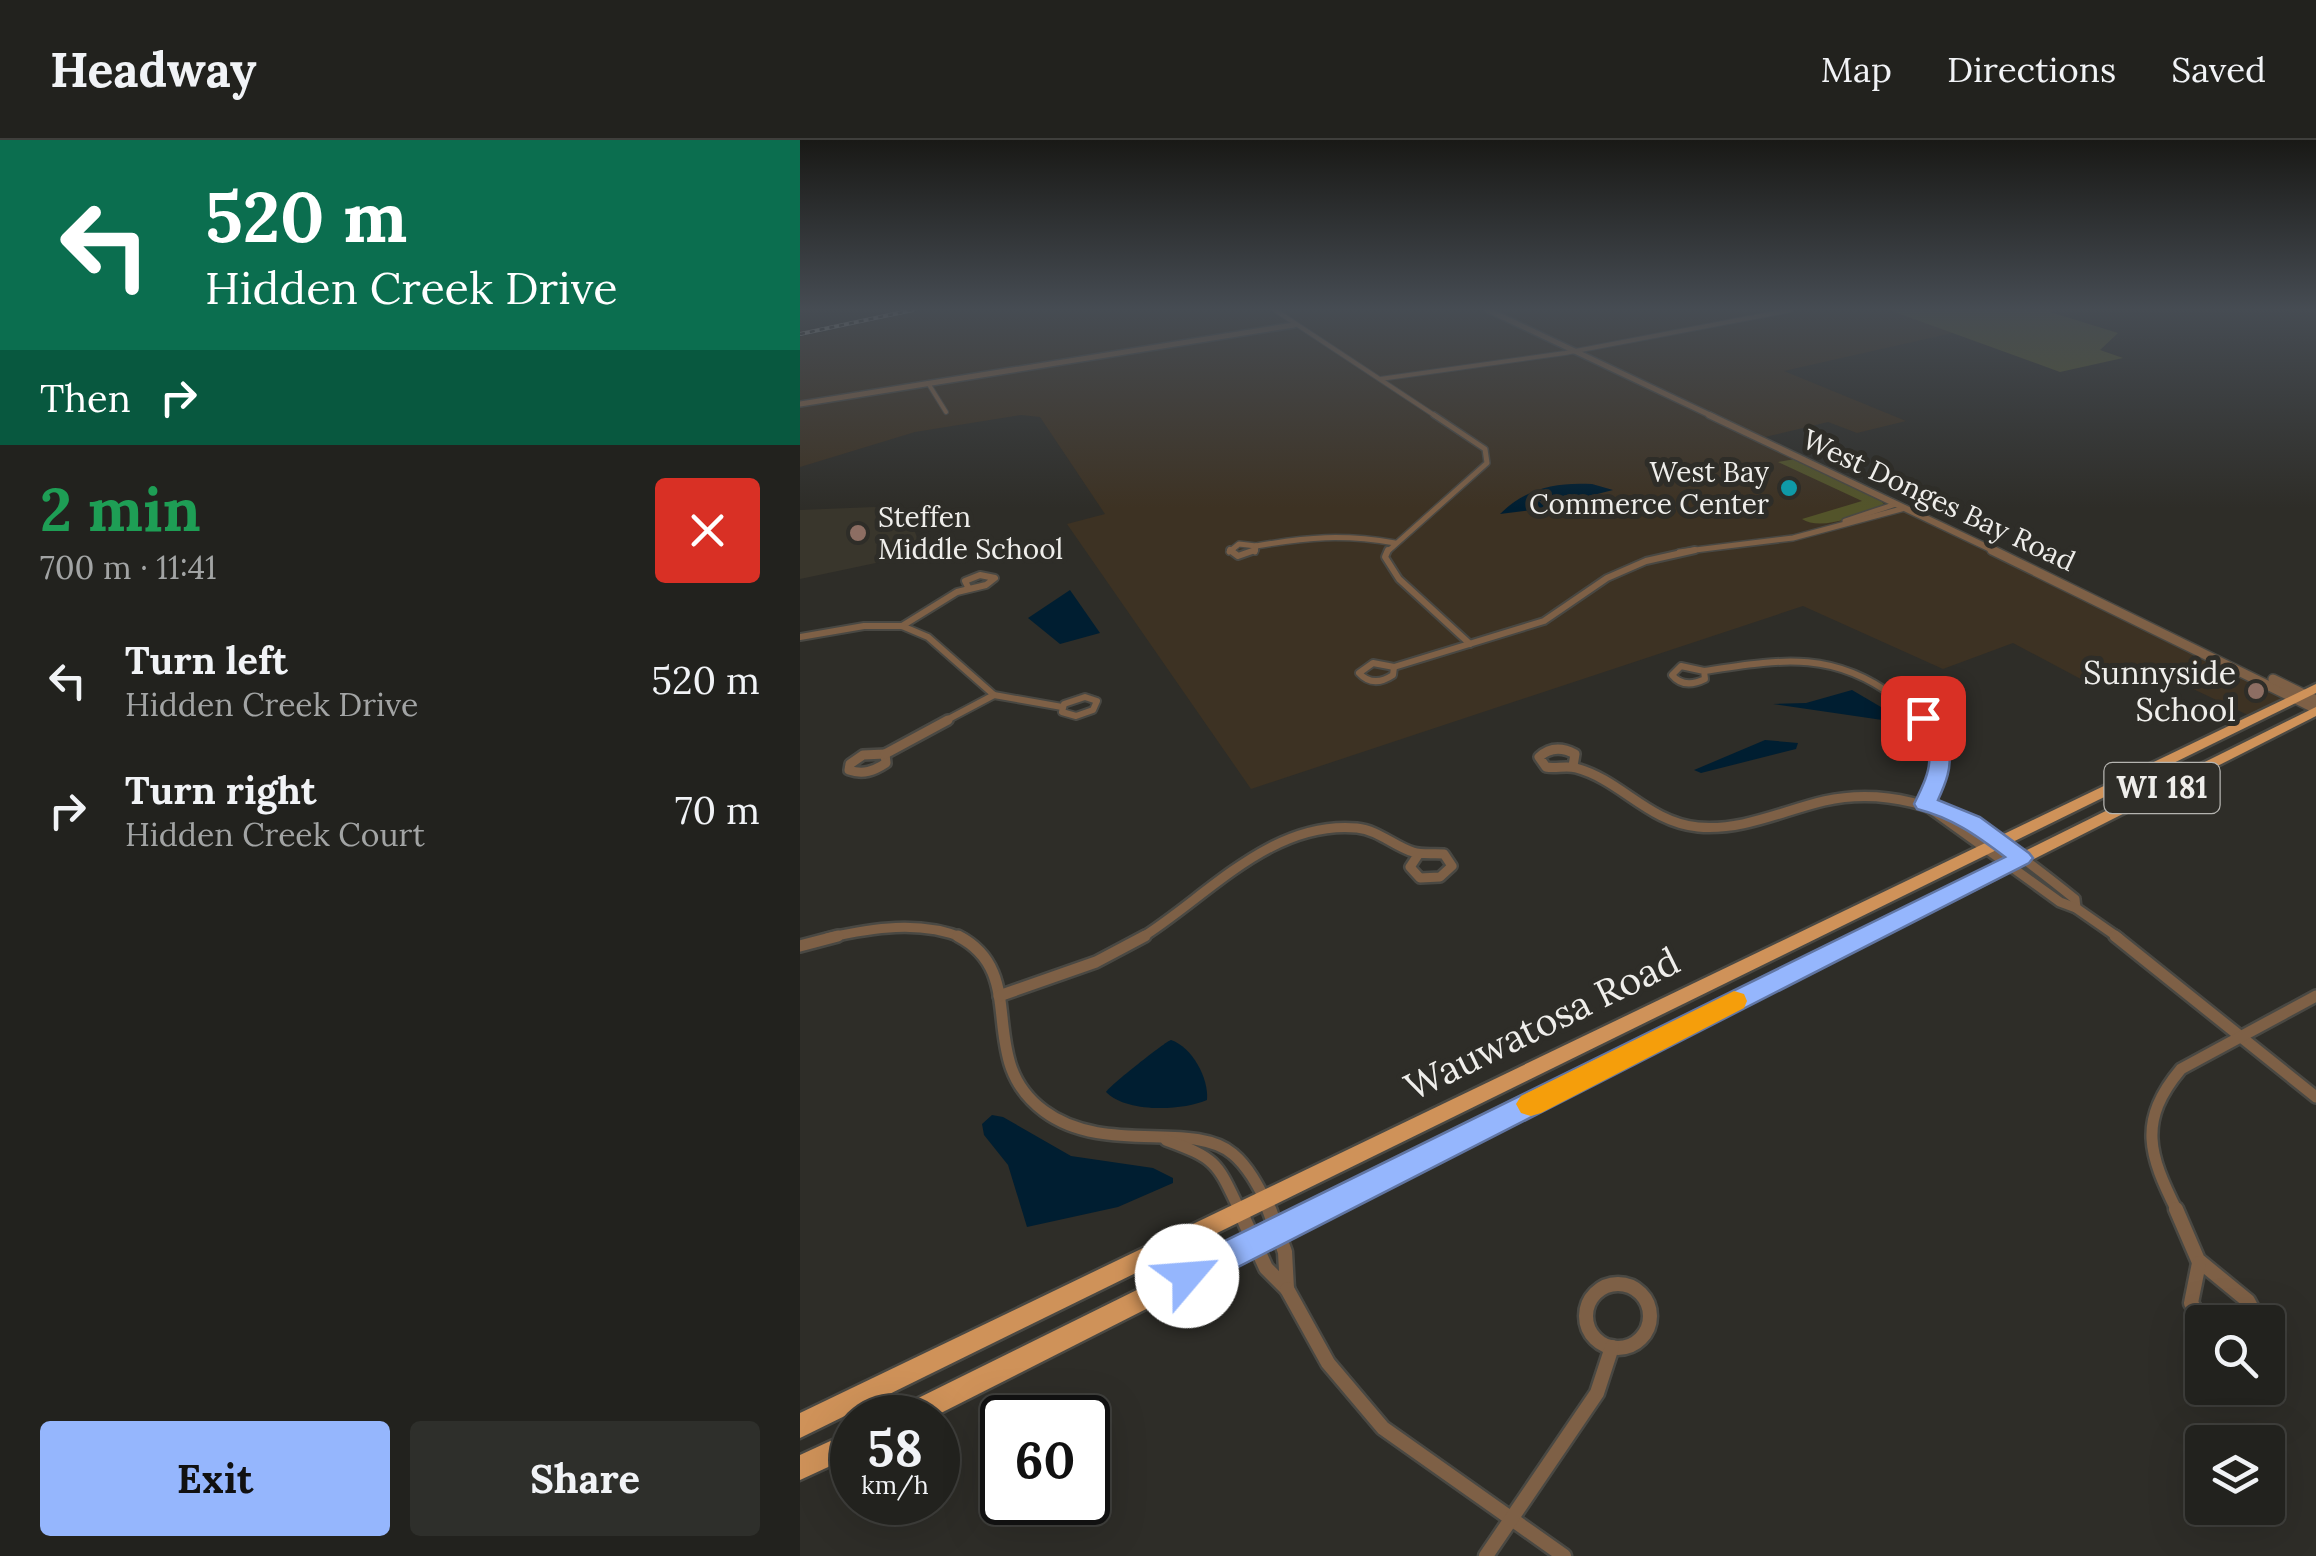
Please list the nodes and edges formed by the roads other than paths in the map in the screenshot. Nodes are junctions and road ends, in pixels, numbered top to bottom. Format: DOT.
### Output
graph roads {
  1 [pos="972,376"];
  2 [pos="1376,376"];
  3 [pos="1392,376"];
  4 [pos="1627,376"];
  5 [pos="1379,378"];
  6 [pos="928,383"];
  7 [pos="800,404"];
  8 [pos="946,412"];
  9 [pos="1896,504"];
  10 [pos="1905,508"];
  11 [pos="1838,525"];
  12 [pos="1395,543"];
  13 [pos="1256,546"];
  14 [pos="968,587"];
  15 [pos="902,626"];
  16 [pos="800,636"];
  17 [pos="1470,644"];
  18 [pos="1394,667"];
  19 [pos="1704,671"];
  20 [pos="994,695"];
  21 [pos="2311,702"];
  22 [pos="1062,706"];
  23 [pos="885,754"];
  24 [pos="1572,766"];
  25 [pos="1925,804"];
  26 [pos="1993,845"];
  27 [pos="1418,856"];
  28 [pos="2015,861"];
  29 [pos="800,946"];
  30 [pos="999,996"];
  31 [pos="2316,996"];
  32 [pos="2240,1038"];
  33 [pos="2316,1097"];
  34 [pos="1166,1140"];
  35 [pos="1265,1201"];
  36 [pos="1243,1212"];
  37 [pos="1280,1230"];
  38 [pos="1256,1242"];
  39 [pos="2199,1264"];
  40 [pos="1287,1289"];
  41 [pos="2192,1305"];
  42 [pos="2252,1305"];
  43 [pos="1612,1346"];
  44 [pos="951,1395"];
  45 [pos="800,1426"];
  46 [pos="830,1454"];
  47 [pos="800,1468"];
  48 [pos="1513,1518"];
  49 [pos="1486,1556"];
  50 [pos="1564,1556"];
  1 -- 6 [label="street"];
  2 -- 5 [label="street"];
  3 -- 5 [label="street"];
  4 -- 9 [label="street, West Donges Bay Road"];
  5 -- 12 [label="street"];
  6 -- 7 [label="street"];
  6 -- 8 [label="street"];
  9 -- 10 [label="street, West Donges Bay Road"];
  9 -- 11 [label="street"];
  10 -- 11 [label="street"];
  10 -- 21 [label="street, West Donges Bay Road"];
  11 -- 17 [label="street"];
  12 -- 13 [label="street"];
  12 -- 17 [label="street"];
  14 -- 15 [label="street"];
  15 -- 16 [label="street"];
  15 -- 20 [label="street"];
  17 -- 18 [label="street"];
  19 -- 25 [label="street"];
  20 -- 22 [label="street"];
  20 -- 23 [label="street"];
  21 -- 26 [label="main road, Wauwatosa Road / WI 181"];
  21 -- 28 [label="main road, Wauwatosa Road / WI 181"];
  24 -- 25 [label="street"];
  25 -- 26 [label="street"];
  26 -- 28 [label="street"];
  26 -- 35 [label="main road, Wauwatosa Road / WI 181"];
  27 -- 30 [label="street"];
  28 -- 32 [label="street"];
  28 -- 37 [label="main road, Wauwatosa Road / WI 181"];
  29 -- 30 [label="street"];
  30 -- 34 [label="street"];
  31 -- 32 [label="street"];
  32 -- 33 [label="street"];
  32 -- 39 [label="street"];
  34 -- 35 [label="street"];
  34 -- 36 [label="street"];
  35 -- 36 [label="main road, Wauwatosa Road / WI 181"];
  35 -- 37 [label="street"];
  36 -- 38 [label="street"];
  36 -- 45 [label="main road, Wauwatosa Road / WI 181"];
  37 -- 38 [label="main road, Wauwatosa Road / WI 181"];
  37 -- 40 [label="street"];
  38 -- 40 [label="street"];
  38 -- 44 [label="main road, Wauwatosa Road / WI 181"];
  39 -- 41 [label="street"];
  39 -- 42 [label="street"];
  40 -- 48 [label="street"];
  43 -- 43 [label="street"];
  43 -- 48 [label="street"];
  46 -- 47 [label="main road"];
  48 -- 49 [label="street"];
  48 -- 50 [label="street"];
}
